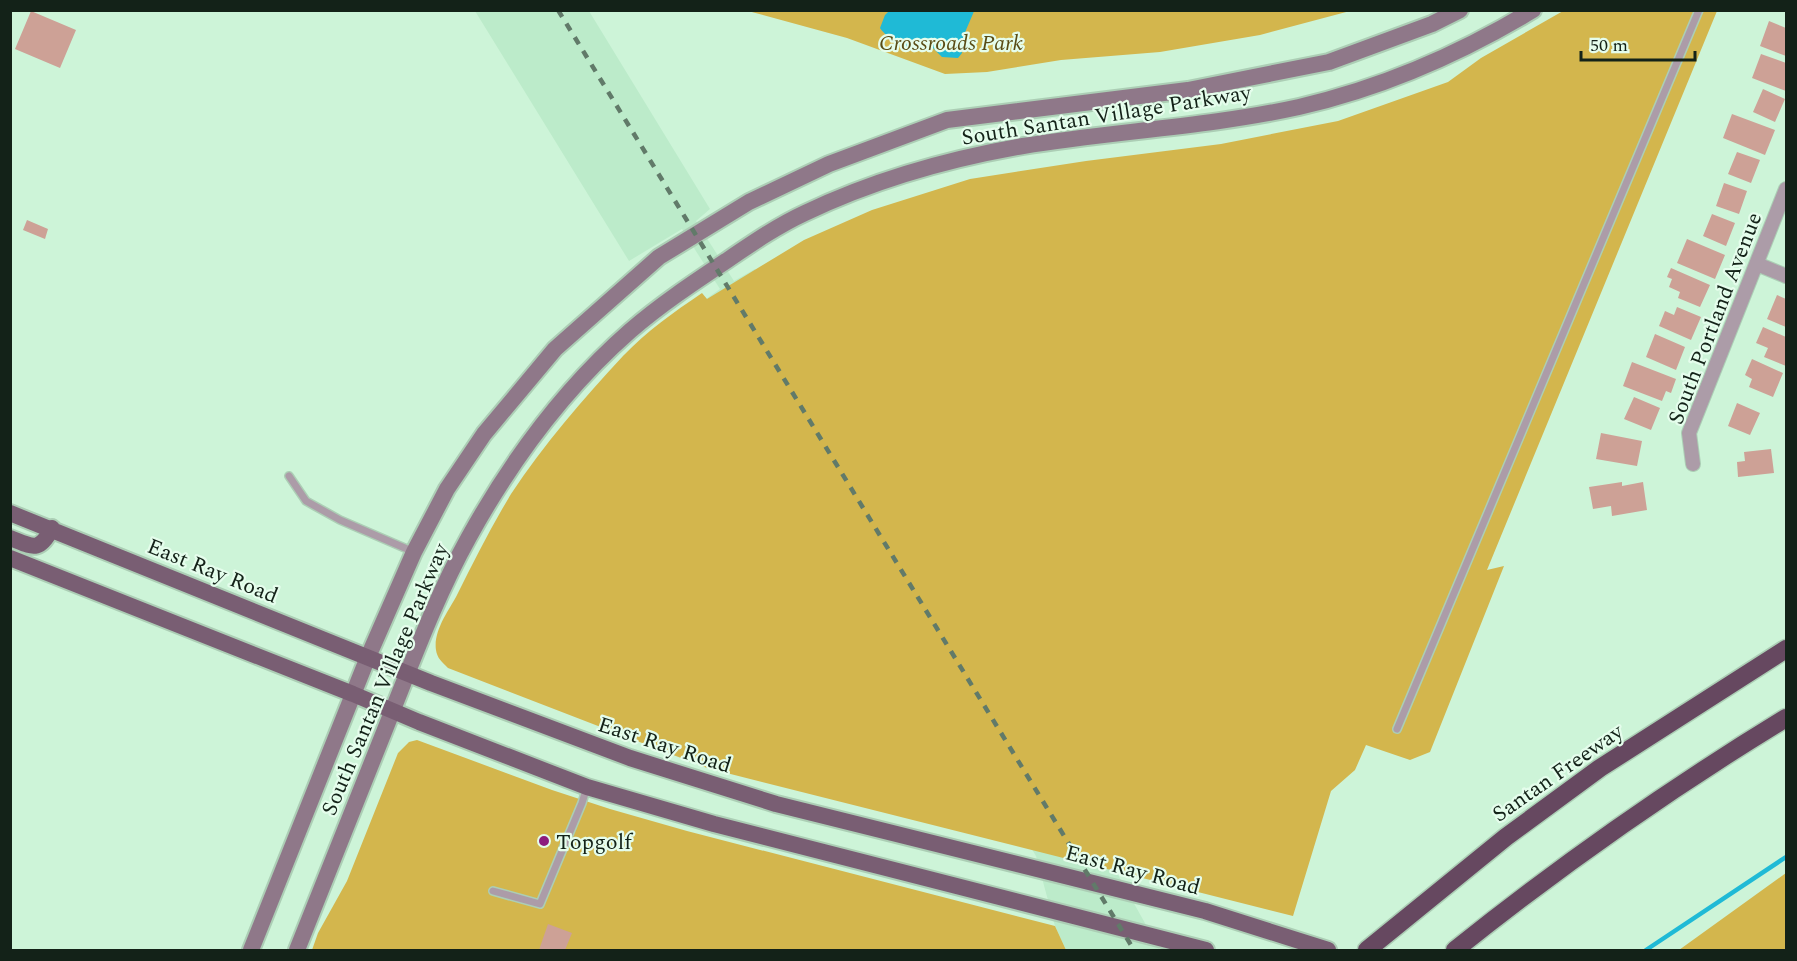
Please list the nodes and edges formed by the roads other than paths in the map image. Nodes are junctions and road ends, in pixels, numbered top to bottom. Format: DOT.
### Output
graph roads {
  1 [pos="1461,10"];
  2 [pos="1533,10"];
  3 [pos="1699,10"];
  4 [pos="1786,189"];
  5 [pos="1757,264"];
  6 [pos="1786,276"];
  7 [pos="1693,464"];
  8 [pos="289,476"];
  9 [pos="10,513"];
  10 [pos="52,528"];
  11 [pos="10,538"];
  12 [pos="414,552"];
  13 [pos="10,558"];
  14 [pos="1786,649"];
  15 [pos="368,657"];
  16 [pos="407,673"];
  17 [pos="353,694"];
  18 [pos="392,711"];
  19 [pos="1786,718"];
  20 [pos="1398,729"];
  21 [pos="587,787"];
  22 [pos="493,891"];
  23 [pos="251,951"];
  24 [pos="297,951"];
  25 [pos="1206,951"];
  26 [pos="1328,951"];
  27 [pos="1367,951"];
  28 [pos="1455,951"];
  1 -- 12 [label="main road, South Santan Village Parkway"];
  2 -- 16 [label="main road, South Santan Village Parkway"];
  3 -- 20 [label="lane"];
  4 -- 5 [label="street, South Portland Avenue"];
  5 -- 6 [label="street"];
  5 -- 7 [label="street, South Portland Avenue"];
  8 -- 12 [label="lane"];
  9 -- 10 [label="main road, East Ray Road"];
  10 -- 11 [label="main road"];
  10 -- 15 [label="main road, East Ray Road"];
  12 -- 15 [label="main road, South Santan Village Parkway"];
  13 -- 17 [label="main road"];
  14 -- 27 [label="highway, Santan Freeway"];
  15 -- 16 [label="main road, East Ray Road"];
  15 -- 17 [label="main road, South Santan Village Parkway"];
  16 -- 18 [label="main road, South Santan Village Parkway"];
  16 -- 26 [label="main road, East Ray Road"];
  17 -- 18 [label="main road"];
  17 -- 23 [label="main road, South Santan Village Parkway"];
  18 -- 21 [label="main road"];
  18 -- 24 [label="main road, South Santan Village Parkway"];
  19 -- 28 [label="highway"];
  21 -- 22 [label="lane"];
  21 -- 25 [label="main road"];
}
